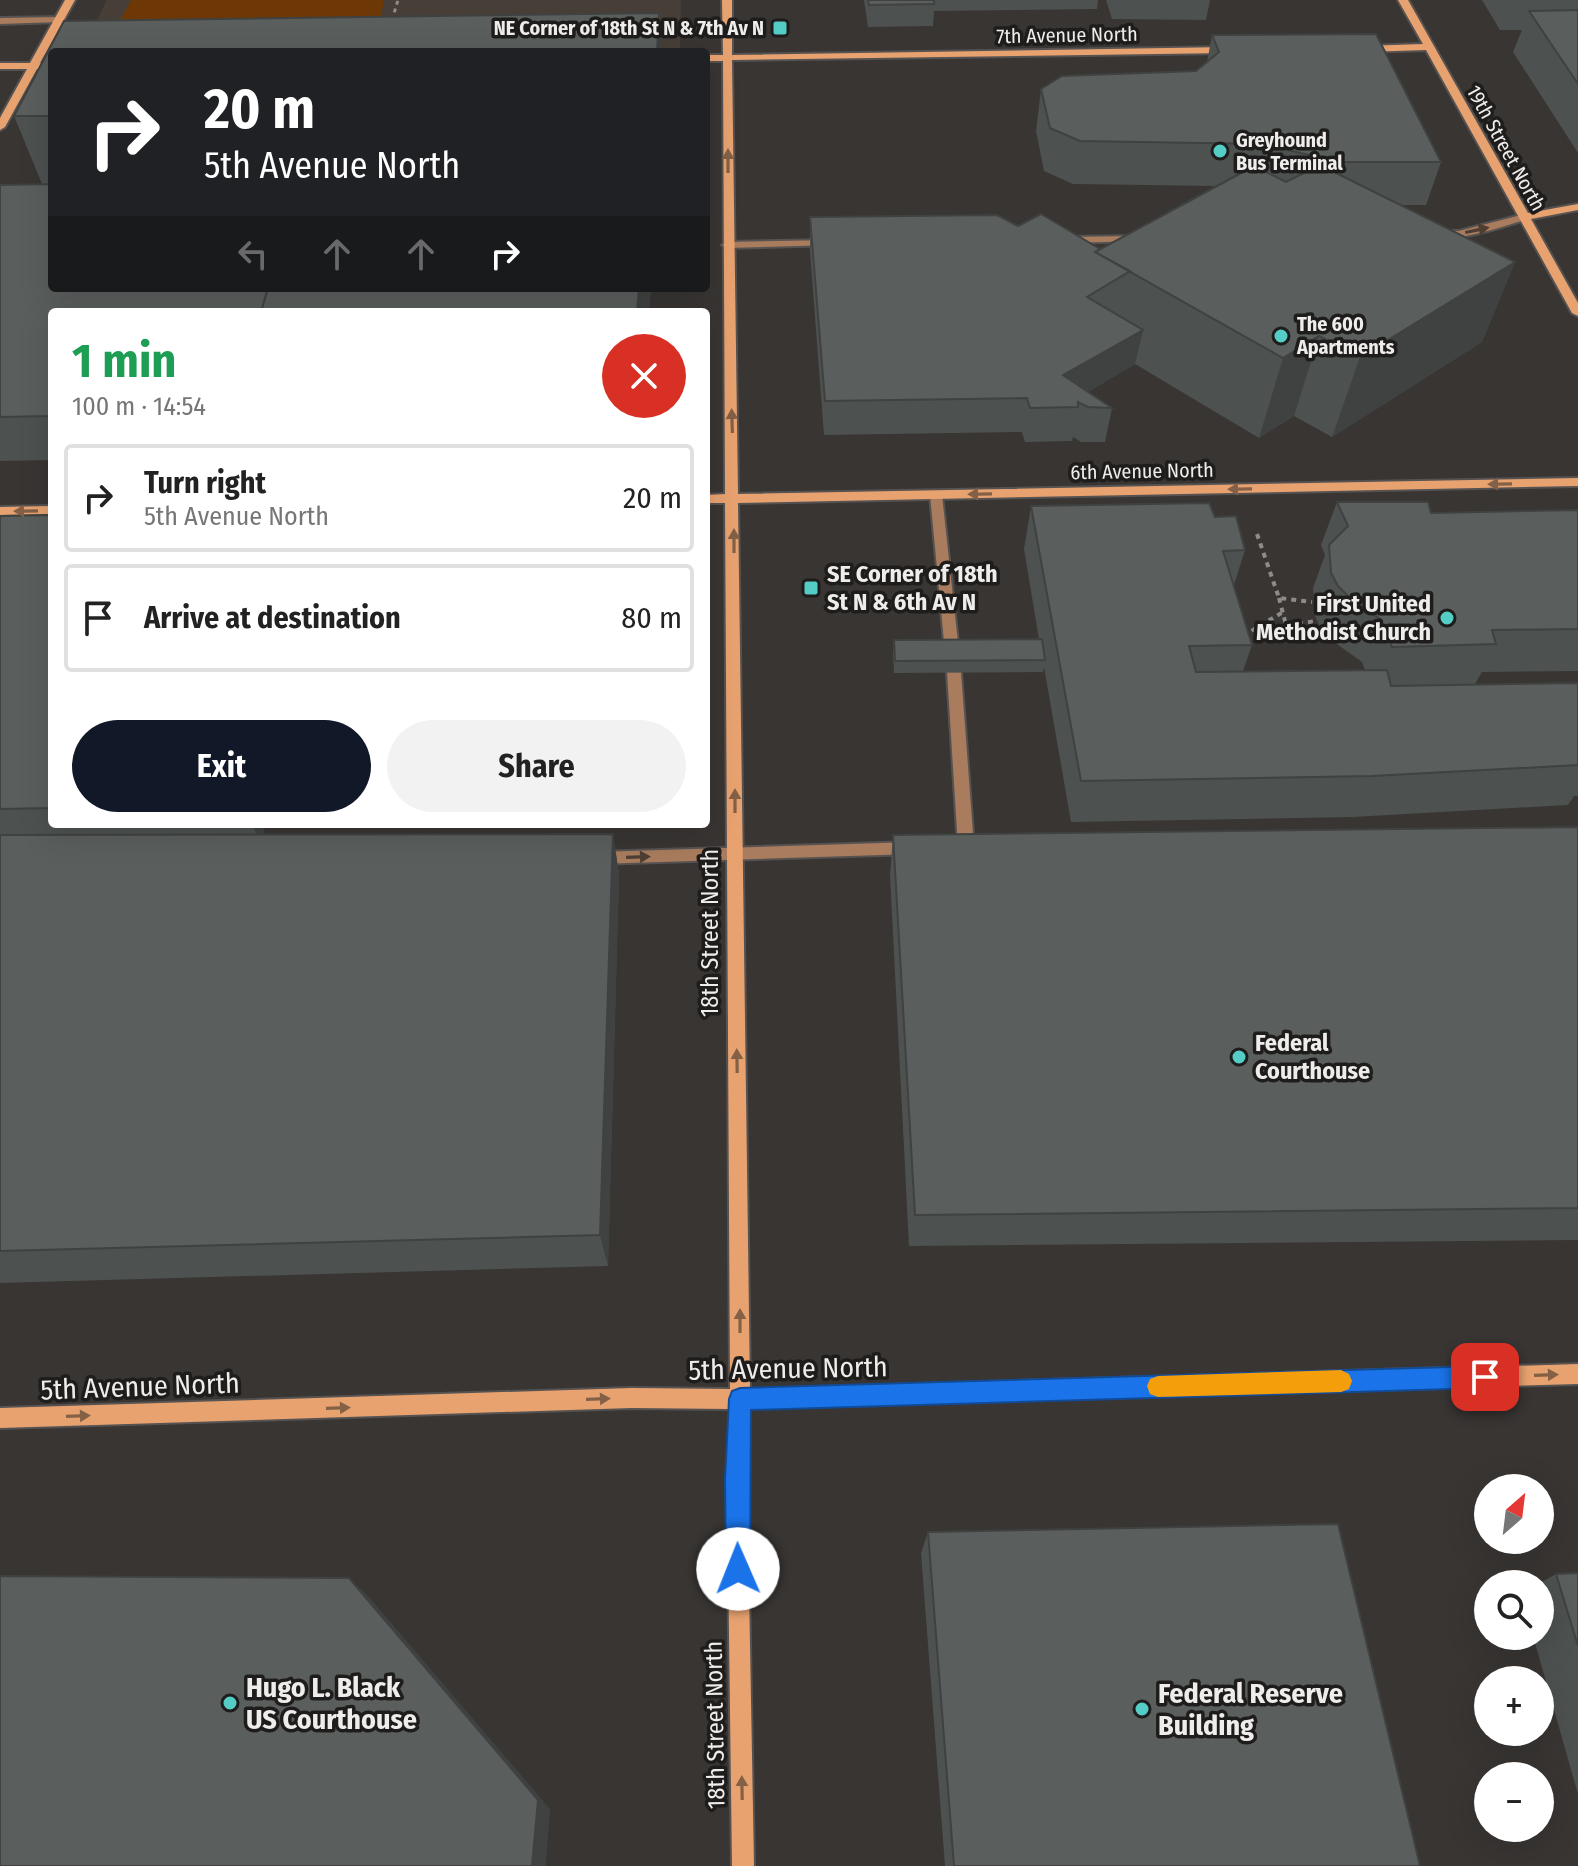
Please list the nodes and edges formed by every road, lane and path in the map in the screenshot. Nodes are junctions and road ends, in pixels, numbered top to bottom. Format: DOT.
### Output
graph roads {
  1 [pos="70,0"];
  2 [pos="398,0"];
  3 [pos="727,0"];
  4 [pos="1403,0"];
  5 [pos="60,19"];
  6 [pos="0,21"];
  7 [pos="391,26"];
  8 [pos="1429,47"];
  9 [pos="1349,49"];
  10 [pos="1239,50"];
  11 [pos="728,57"];
  12 [pos="710,58"];
  13 [pos="0,66"];
  14 [pos="36,66"];
  15 [pos="48,66"];
  16 [pos="0,127"];
  17 [pos="1578,207"];
  18 [pos="1525,217"];
  19 [pos="1428,234"];
  20 [pos="1146,239"];
  21 [pos="1052,240"];
  22 [pos="848,243"];
  23 [pos="727,245"];
  24 [pos="1578,313"];
  25 [pos="1578,482"];
  26 [pos="936,495"];
  27 [pos="710,499"];
  28 [pos="734,499"];
  29 [pos="48,510"];
  30 [pos="0,511"];
  31 [pos="1257,534"];
  32 [pos="1279,598"];
  33 [pos="1312,602"];
  34 [pos="1283,612"];
  35 [pos="1317,621"];
  36 [pos="1238,639"];
  37 [pos="952,652"];
  38 [pos="954,672"];
  39 [pos="735,852"];
  40 [pos="587,858"];
  41 [pos="1578,1374"];
  42 [pos="740,1399"];
  43 [pos="0,1418"];
  44 [pos="743,1866"];
  1 -- 5 [label="street"];
  2 -- 7 [label="path"];
  3 -- 11 [label="street, 18th Street North"];
  4 -- 8 [label="street, 19th Street North"];
  5 -- 6 [label="lane"];
  5 -- 14 [label="street"];
  8 -- 9 [label="street"];
  8 -- 18 [label="street, 19th Street North"];
  10 -- 11 [label="street, 7th Avenue North"];
  11 -- 12 [label="street, 7th Avenue North"];
  23 -- 11 [label="street, 18th Street North, one-way"];
  13 -- 14 [label="street"];
  14 -- 15 [label="street"];
  14 -- 16 [label="street"];
  17 -- 18 [label="street"];
  19 -- 18 [label="lane, one-way"];
  18 -- 24 [label="street, 19th Street North"];
  20 -- 21 [label="lane"];
  22 -- 23 [label="lane"];
  28 -- 23 [label="street, 18th Street North, one-way"];
  25 -- 26 [label="street, 6th Avenue North, one-way"];
  26 -- 28 [label="street, 6th Avenue North"];
  26 -- 37 [label="lane"];
  27 -- 28 [label="street, 6th Avenue North"];
  39 -- 28 [label="street, 18th Street North, one-way"];
  29 -- 30 [label="street, one-way"];
  31 -- 32 [label="path"];
  32 -- 33 [label="path"];
  32 -- 34 [label="path"];
  34 -- 35 [label="path"];
  34 -- 36 [label="path"];
  38 -- 39 [label="lane"];
  40 -- 39 [label="lane, one-way"];
  42 -- 39 [label="street, 18th Street North, one-way"];
  42 -- 41 [label="street, 5th Avenue North, one-way"];
  43 -- 42 [label="street, 5th Avenue North, one-way"];
  44 -- 42 [label="street, 18th Street North, one-way"];
}
